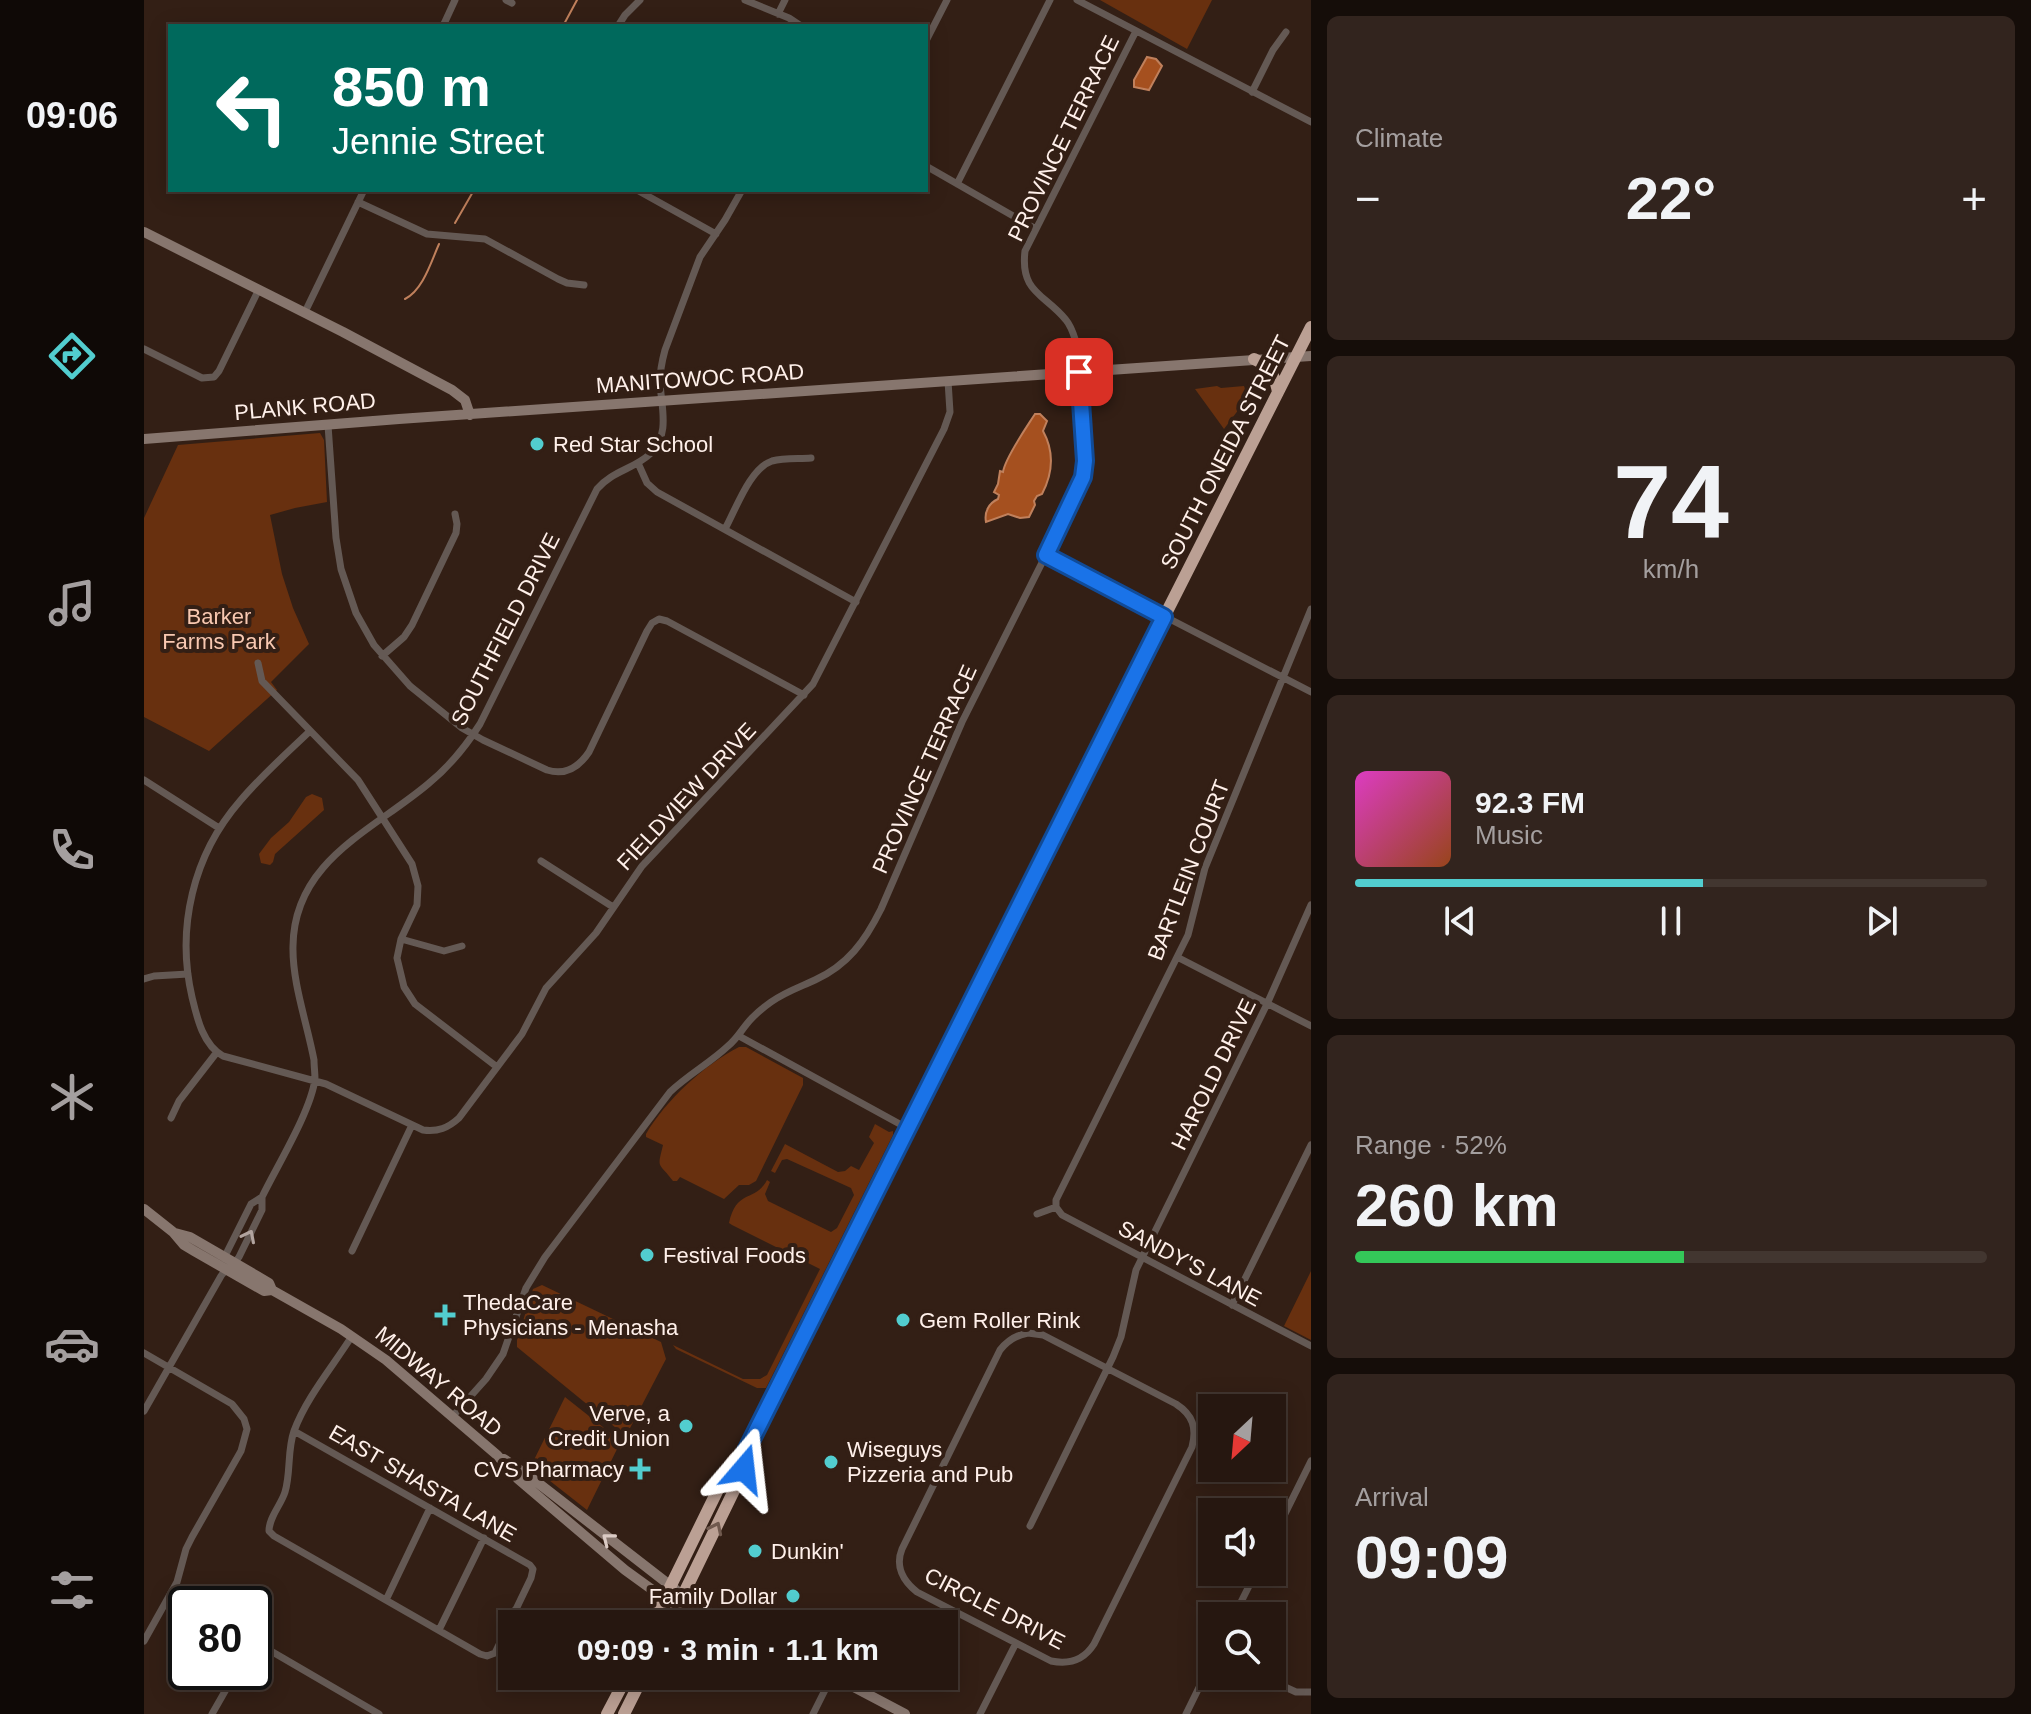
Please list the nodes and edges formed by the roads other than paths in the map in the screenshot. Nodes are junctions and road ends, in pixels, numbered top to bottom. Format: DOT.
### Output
graph roads {
  1 [pos="455,0"];
  2 [pos="640,0"];
  3 [pos="745,0"];
  4 [pos="785,0"];
  5 [pos="947,0"];
  6 [pos="1050,0"];
  7 [pos="1077,0"];
  8 [pos="778,14"];
  9 [pos="444,24"];
  10 [pos="619,24"];
  11 [pos="797,24"];
  12 [pos="1136,31"];
  13 [pos="1286,32"];
  14 [pos="928,37"];
  15 [pos="1252,92"];
  16 [pos="1311,122"];
  17 [pos="928,167"];
  18 [pos="957,184"];
  19 [pos="363,192"];
  20 [pos="641,192"];
  21 [pos="741,192"];
  22 [pos="358,202"];
  23 [pos="1036,229"];
  24 [pos="144,232"];
  25 [pos="716,234"];
  26 [pos="584,285"];
  27 [pos="259,289"];
  28 [pos="305,312"];
  29 [pos="1311,327"];
  30 [pos="144,349"];
  31 [pos="1297,356"];
  32 [pos="1311,356"];
  33 [pos="1254,359"];
  34 [pos="1079,372"];
  35 [pos="948,381"];
  36 [pos="1278,392"];
  37 [pos="662,402"];
  38 [pos="470,415"];
  39 [pos="328,425"];
  40 [pos="144,439"];
  41 [pos="811,458"];
  42 [pos="638,463"];
  43 [pos="455,514"];
  44 [pos="725,529"];
  45 [pos="1046,555"];
  46 [pos="856,602"];
  47 [pos="1311,609"];
  48 [pos="1164,617"];
  49 [pos="382,656"];
  50 [pos="258,663"];
  51 [pos="1282,677"];
  52 [pos="1311,692"];
  53 [pos="804,695"];
  54 [pos="310,731"];
  55 [pos="473,735"];
  56 [pos="144,780"];
  57 [pos="383,819"];
  58 [pos="219,828"];
  59 [pos="541,861"];
  60 [pos="1311,905"];
  61 [pos="613,907"];
  62 [pos="401,939"];
  63 [pos="462,946"];
  64 [pos="1177,957"];
  65 [pos="188,974"];
  66 [pos="144,979"];
  67 [pos="1267,1004"];
  68 [pos="1311,1026"];
  69 [pos="739,1036"];
  70 [pos="217,1052"];
  71 [pos="497,1067"];
  72 [pos="315,1081"];
  73 [pos="171,1118"];
  74 [pos="412,1125"];
  75 [pos="907,1128"];
  76 [pos="1311,1145"];
  77 [pos="262,1197"];
  78 [pos="1056,1207"];
  79 [pos="144,1209"];
  80 [pos="1037,1214"];
  81 [pos="173,1232"];
  82 [pos="352,1251"];
  83 [pos="224,1256"];
  84 [pos="1142,1258"];
  85 [pos="235,1263"];
  86 [pos="225,1269"];
  87 [pos="272,1290"];
  88 [pos="1232,1305"];
  89 [pos="352,1336"];
  90 [pos="1311,1346"];
  91 [pos="144,1353"];
  92 [pos="168,1367"];
  93 [pos="1109,1368"];
  94 [pos="144,1411"];
  95 [pos="452,1417"];
  96 [pos="294,1431"];
  97 [pos="745,1453"];
  98 [pos="1311,1461"];
  99 [pos="430,1508"];
  100 [pos="1286,1512"];
  101 [pos="1030,1526"];
  102 [pos="484,1538"];
  103 [pos="668,1591"];
  104 [pos="681,1598"];
  105 [pos="386,1600"];
  106 [pos="515,1610"];
  107 [pos="659,1610"];
  108 [pos="675,1610"];
  109 [pos="705,1610"];
  110 [pos="439,1630"];
  111 [pos="144,1641"];
  112 [pos="1016,1643"];
  113 [pos="498,1647"];
  114 [pos="272,1652"];
  115 [pos="1286,1687"];
  116 [pos="226,1690"];
  117 [pos="620,1690"];
  118 [pos="636,1690"];
  119 [pos="825,1690"];
  120 [pos="859,1690"];
  121 [pos="1198,1690"];
  122 [pos="1311,1692"];
  123 [pos="212,1714"];
  124 [pos="379,1714"];
  125 [pos="607,1714"];
  126 [pos="624,1714"];
  127 [pos="813,1714"];
  128 [pos="905,1714"];
  129 [pos="980,1714"];
  130 [pos="1186,1714"];
  1 -- 9 [label="street"];
  2 -- 10 [label="street"];
  3 -- 8 [label="street"];
  4 -- 8 [label="street"];
  5 -- 14 [label="street"];
  6 -- 18 [label="street"];
  7 -- 12 [label="street"];
  8 -- 11 [label="street"];
  12 -- 15 [label="street"];
  12 -- 23 [label="street, PROVINCE TERRACE"];
  13 -- 15 [label="street"];
  15 -- 16 [label="street"];
  17 -- 18 [label="street"];
  18 -- 23 [label="street"];
  19 -- 22 [label="street"];
  20 -- 25 [label="street"];
  21 -- 25 [label="street, SOUTHFIELD DRIVE"];
  22 -- 26 [label="street"];
  22 -- 28 [label="street"];
  23 -- 34 [label="street, PROVINCE TERRACE"];
  24 -- 27 [label="street"];
  25 -- 37 [label="street, SOUTHFIELD DRIVE"];
  27 -- 28 [label="street"];
  27 -- 30 [label="street"];
  28 -- 38 [label="street"];
  29 -- 31 [label="highway, SOUTH ONEIDA STREET"];
  31 -- 32 [label="street, MANITOWOC ROAD"];
  31 -- 33 [label="street, MANITOWOC ROAD"];
  31 -- 36 [label="highway, SOUTH ONEIDA STREET"];
  33 -- 34 [label="street, MANITOWOC ROAD"];
  33 -- 36 [label="highway"];
  34 -- 35 [label="street, MANITOWOC ROAD"];
  34 -- 45 [label="street, PROVINCE TERRACE"];
  35 -- 37 [label="street, MANITOWOC ROAD"];
  35 -- 46 [label="street, FIELDVIEW DRIVE"];
  36 -- 48 [label="highway, SOUTH ONEIDA STREET"];
  37 -- 38 [label="street, MANITOWOC ROAD"];
  37 -- 42 [label="street, SOUTHFIELD DRIVE"];
  38 -- 39 [label="street, PLANK ROAD"];
  39 -- 40 [label="street, PLANK ROAD"];
  39 -- 49 [label="street"];
  41 -- 44 [label="street"];
  42 -- 44 [label="street"];
  42 -- 55 [label="street, SOUTHFIELD DRIVE"];
  43 -- 49 [label="street"];
  44 -- 46 [label="street"];
  45 -- 48 [label="street"];
  45 -- 69 [label="street, PROVINCE TERRACE"];
  46 -- 53 [label="street, FIELDVIEW DRIVE"];
  47 -- 51 [label="street, BARTLEIN COURT"];
  48 -- 51 [label="street"];
  48 -- 75 [label="highway, SOUTH ONEIDA STREET"];
  49 -- 55 [label="street"];
  50 -- 54 [label="street"];
  51 -- 52 [label="street"];
  51 -- 64 [label="street, BARTLEIN COURT"];
  53 -- 55 [label="street"];
  53 -- 61 [label="street, FIELDVIEW DRIVE"];
  54 -- 57 [label="street"];
  54 -- 58 [label="street"];
  55 -- 57 [label="street, SOUTHFIELD DRIVE"];
  56 -- 58 [label="street"];
  57 -- 62 [label="street"];
  57 -- 72 [label="street, SOUTHFIELD DRIVE"];
  58 -- 65 [label="street"];
  59 -- 61 [label="street"];
  60 -- 67 [label="street, HAROLD DRIVE"];
  61 -- 71 [label="street, FIELDVIEW DRIVE"];
  62 -- 63 [label="street"];
  62 -- 71 [label="street"];
  64 -- 67 [label="street"];
  64 -- 78 [label="street, BARTLEIN COURT"];
  65 -- 66 [label="street"];
  65 -- 70 [label="street"];
  67 -- 68 [label="street"];
  67 -- 84 [label="street, HAROLD DRIVE"];
  69 -- 75 [label="street"];
  69 -- 95 [label="street, PROVINCE TERRACE"];
  70 -- 72 [label="street, FIELDVIEW DRIVE"];
  70 -- 73 [label="street"];
  71 -- 74 [label="street, FIELDVIEW DRIVE"];
  72 -- 74 [label="street, FIELDVIEW DRIVE"];
  72 -- 77 [label="street, SOUTHFIELD DRIVE"];
  74 -- 82 [label="street"];
  75 -- 97 [label="highway, SOUTH ONEIDA STREET"];
  76 -- 88 [label="street"];
  77 -- 83 [label="street, SOUTHFIELD DRIVE"];
  85 -- 77 [label="street, SOUTHFIELD DRIVE, one-way"];
  78 -- 80 [label="street"];
  78 -- 84 [label="street, SANDY'S LANE"];
  79 -- 81 [label="street, MIDWAY ROAD"];
  81 -- 83 [label="street, MIDWAY ROAD"];
  81 -- 86 [label="street, MIDWAY ROAD"];
  83 -- 85 [label="street, MIDWAY ROAD"];
  83 -- 86 [label="street"];
  84 -- 88 [label="street, SANDY'S LANE"];
  84 -- 93 [label="street, HAROLD DRIVE"];
  85 -- 86 [label="street"];
  85 -- 87 [label="street, MIDWAY ROAD"];
  86 -- 87 [label="street, MIDWAY ROAD"];
  86 -- 92 [label="street"];
  87 -- 89 [label="street, MIDWAY ROAD"];
  88 -- 90 [label="street, SANDY'S LANE"];
  89 -- 95 [label="street, MIDWAY ROAD"];
  89 -- 96 [label="street"];
  91 -- 92 [label="street"];
  92 -- 94 [label="street"];
  92 -- 111 [label="street"];
  93 -- 101 [label="street, HAROLD DRIVE"];
  93 -- 112 [label="street, CIRCLE DRIVE"];
  93 -- 112 [label="street, CIRCLE DRIVE"];
  95 -- 103 [label="street, MIDWAY ROAD"];
  96 -- 99 [label="street, EAST SHASTA LANE"];
  96 -- 105 [label="street"];
  97 -- 103 [label="highway, SOUTH ONEIDA STREET"];
  104 -- 97 [label="highway, SOUTH ONEIDA STREET, one-way"];
  98 -- 100 [label="street"];
  99 -- 102 [label="street, EAST SHASTA LANE"];
  99 -- 105 [label="street"];
  102 -- 106 [label="street, EAST SHASTA LANE"];
  102 -- 110 [label="street"];
  103 -- 104 [label="street, MIDWAY ROAD"];
  103 -- 107 [label="highway, SOUTH ONEIDA STREET"];
  104 -- 108 [label="highway, SOUTH ONEIDA STREET"];
  104 -- 109 [label="street, MIDWAY ROAD"];
  105 -- 110 [label="street"];
  110 -- 113 [label="street"];
  112 -- 129 [label="street"];
  114 -- 124 [label="street"];
  115 -- 122 [label="street"];
  116 -- 123 [label="street"];
  117 -- 125 [label="highway"];
  118 -- 126 [label="highway"];
  119 -- 127 [label="street"];
  120 -- 128 [label="street"];
  121 -- 130 [label="street"];
}
